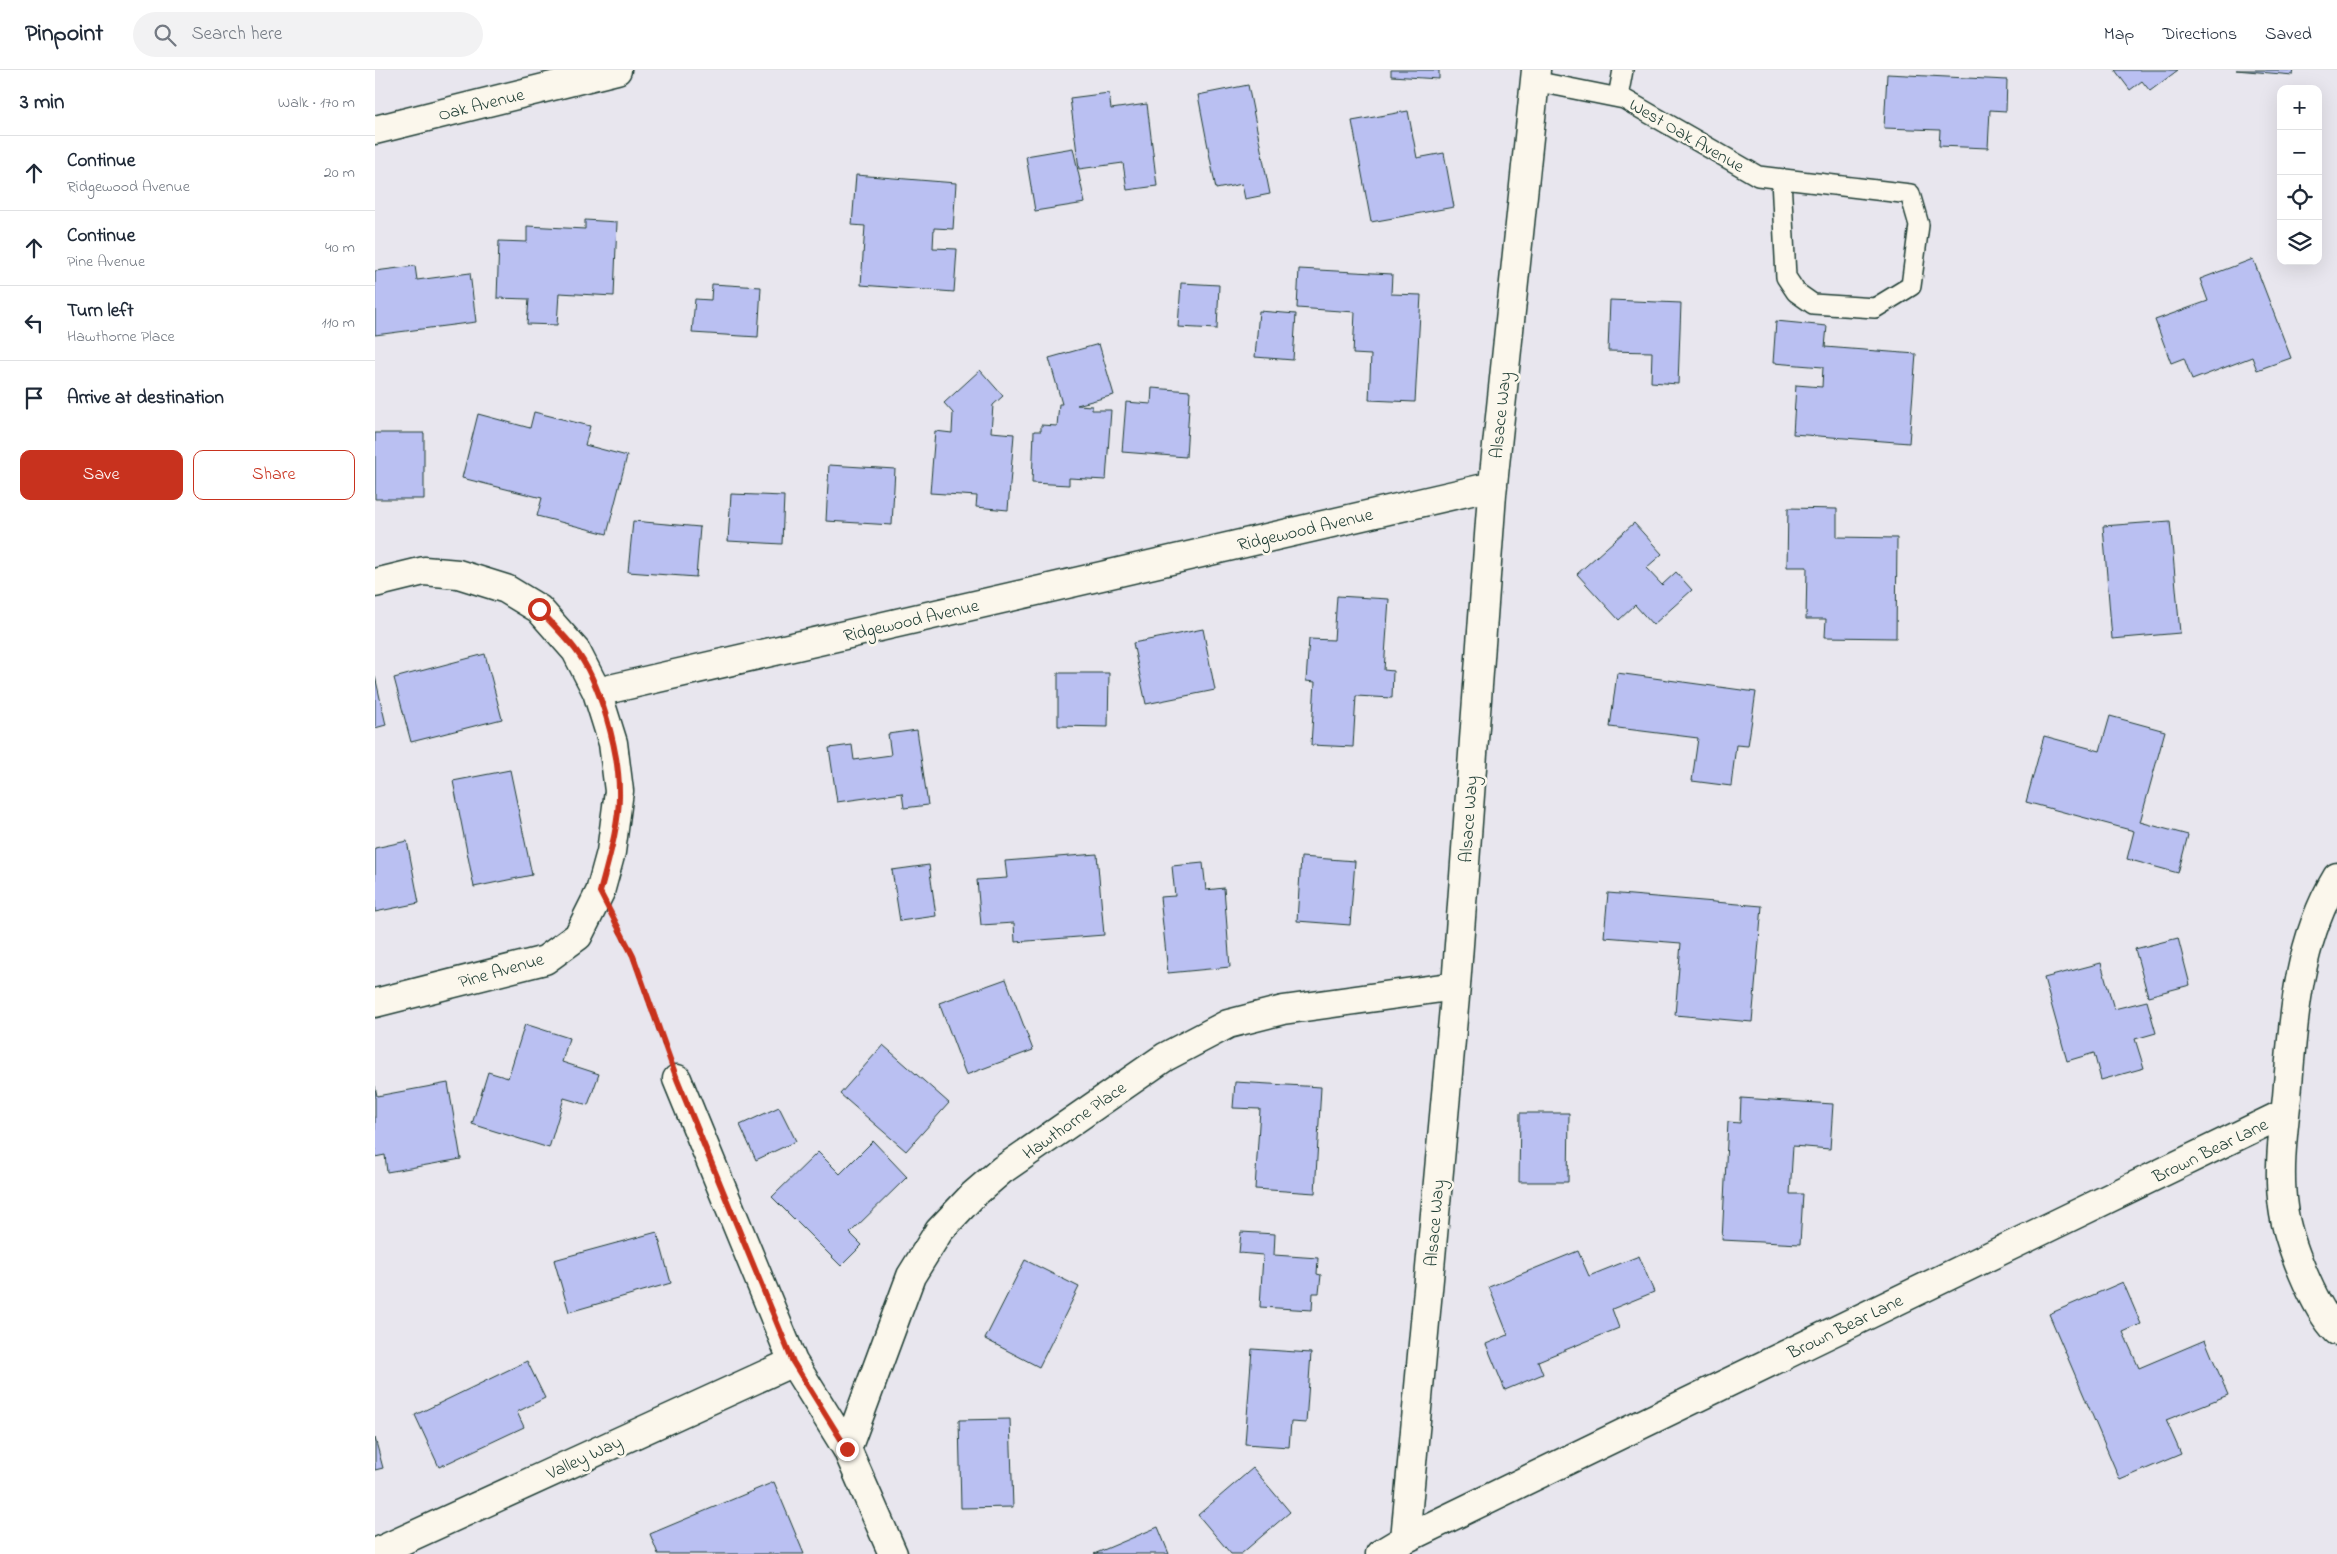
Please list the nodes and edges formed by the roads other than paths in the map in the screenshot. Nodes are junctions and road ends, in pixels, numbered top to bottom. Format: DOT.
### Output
graph roads {
  1 [pos="617,70"];
  2 [pos="1623,70"];
  3 [pos="1535,76"];
  4 [pos="1618,97"];
  5 [pos="375,130"];
  6 [pos="1781,179"];
  7 [pos="1493,486"];
  8 [pos="375,583"];
  9 [pos="597,692"];
  10 [pos="2337,877"];
  11 [pos="1456,986"];
  12 [pos="375,1003"];
  13 [pos="677,1079"];
  14 [pos="2285,1113"];
  15 [pos="2337,1332"];
  16 [pos="793,1362"];
  17 [pos="847,1449"];
  18 [pos="1405,1539"];
  19 [pos="375,1553"];
  20 [pos="893,1554"];
  21 [pos="1380,1554"];
  1 -- 5 [label="street, Oak Avenue"];
  2 -- 4 [label="lane"];
  3 -- 4 [label="lane, West Oak Avenue"];
  3 -- 7 [label="street, Alsace Way"];
  4 -- 6 [label="lane, West Oak Avenue"];
  6 -- 6 [label="lane, West Oak Avenue"];
  7 -- 9 [label="street, Ridgewood Avenue"];
  7 -- 11 [label="street, Alsace Way"];
  8 -- 9 [label="street"];
  9 -- 12 [label="street, Pine Avenue"];
  10 -- 14 [label="street"];
  11 -- 17 [label="street, Hawthorne Place"];
  11 -- 18 [label="street, Alsace Way"];
  13 -- 16 [label="street"];
  14 -- 15 [label="street"];
  14 -- 18 [label="street, Brown Bear Lane"];
  16 -- 17 [label="street"];
  16 -- 19 [label="street, Valley Way"];
  17 -- 20 [label="street"];
  18 -- 21 [label="street"];
}
